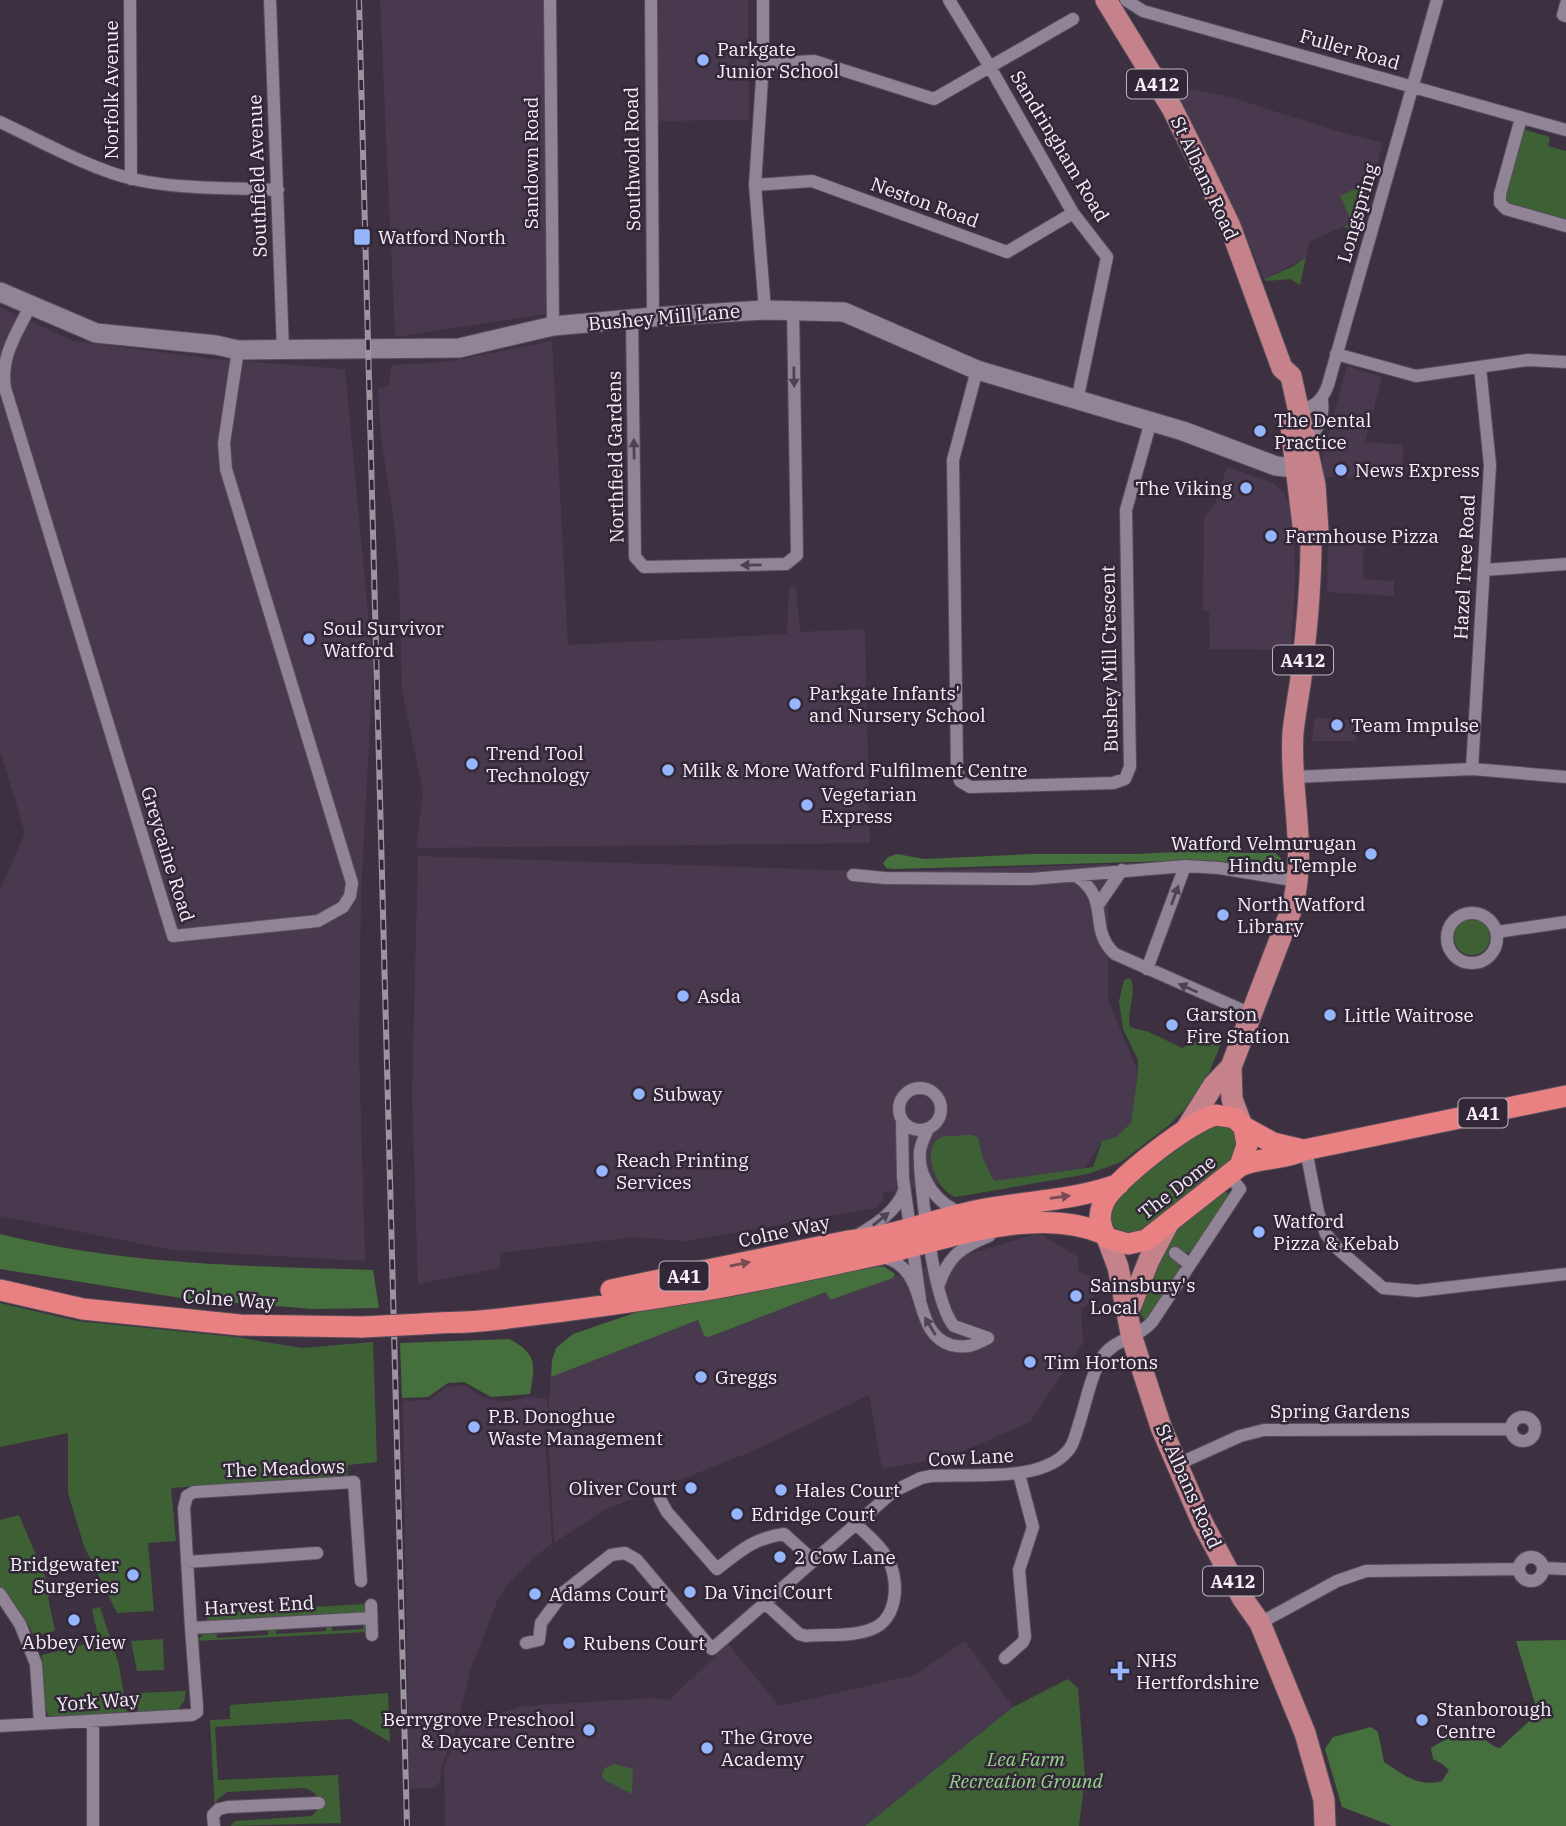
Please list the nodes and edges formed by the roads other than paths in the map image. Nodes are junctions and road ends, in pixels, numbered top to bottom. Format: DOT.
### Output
graph roads {
  1 [pos="130,0"];
  2 [pos="270,0"];
  3 [pos="550,0"];
  4 [pos="651,0"];
  5 [pos="763,0"];
  6 [pos="949,0"];
  7 [pos="1105,0"];
  8 [pos="1126,0"];
  9 [pos="1437,0"];
  10 [pos="1566,4"];
  11 [pos="1566,16"];
  12 [pos="1073,19"];
  13 [pos="763,64"];
  14 [pos="990,67"];
  15 [pos="1413,87"];
  16 [pos="1521,118"];
  17 [pos="0,122"];
  18 [pos="1566,130"];
  19 [pos="131,179"];
  20 [pos="755,185"];
  21 [pos="278,190"];
  22 [pos="1073,213"];
  23 [pos="1566,226"];
  24 [pos="0,292"];
  25 [pos="31,305"];
  26 [pos="793,309"];
  27 [pos="765,310"];
  28 [pos="653,317"];
  29 [pos="632,319"];
  30 [pos="553,326"];
  31 [pos="238,350"];
  32 [pos="283,351"];
  33 [pos="1336,354"];
  34 [pos="1566,362"];
  35 [pos="1480,366"];
  36 [pos="978,370"];
  37 [pos="1322,400"];
  38 [pos="1077,401"];
  39 [pos="1294,412"];
  40 [pos="1151,421"];
  41 [pos="1307,441"];
  42 [pos="1305,470"];
  43 [pos="1566,564"];
  44 [pos="1484,570"];
  45 [pos="1472,769"];
  46 [pos="1294,776"];
  47 [pos="1566,778"];
  48 [pos="1185,866"];
  49 [pos="1122,870"];
  50 [pos="853,875"];
  51 [pos="1076,876"];
  52 [pos="1298,881"];
  53 [pos="1098,905"];
  54 [pos="1566,922"];
  55 [pos="1497,932"];
  56 [pos="1147,969"];
  57 [pos="1251,1014"];
  58 [pos="1231,1067"];
  59 [pos="1566,1096"];
  60 [pos="902,1121"];
  61 [pos="1242,1125"];
  62 [pos="928,1129"];
  63 [pos="1186,1129"];
  64 [pos="1305,1150"];
  65 [pos="920,1165"];
  66 [pos="1235,1171"];
  67 [pos="1119,1184"];
  68 [pos="905,1189"];
  69 [pos="962,1213"];
  70 [pos="1015,1224"];
  71 [pos="1168,1224"];
  72 [pos="920,1235"];
  73 [pos="1105,1236"];
  74 [pos="849,1241"];
  75 [pos="1175,1253"];
  76 [pos="877,1255"];
  77 [pos="1189,1264"];
  78 [pos="1566,1274"];
  79 [pos="938,1285"];
  80 [pos="0,1290"];
  81 [pos="920,1299"];
  82 [pos="1128,1313"];
  83 [pos="457,1321"];
  84 [pos="1132,1338"];
  85 [pos="1511,1429"];
  86 [pos="1176,1465"];
  87 [pos="1019,1474"];
  88 [pos="660,1499"];
  89 [pos="856,1524"];
  90 [pos="317,1553"];
  91 [pos="814,1561"];
  92 [pos="187,1562"];
  93 [pos="1566,1569"];
  94 [pos="361,1581"];
  95 [pos="0,1594"];
  96 [pos="766,1604"];
  97 [pos="1260,1623"];
  98 [pos="191,1628"];
  99 [pos="372,1635"];
  100 [pos="526,1643"];
  101 [pos="1005,1658"];
  102 [pos="197,1712"];
  103 [pos="93,1721"];
  104 [pos="40,1724"];
  105 [pos="0,1726"];
  106 [pos="319,1803"];
  107 [pos="93,1826"];
  108 [pos="214,1826"];
  109 [pos="1325,1826"];
  1 -- 19 [label="street, Norfolk Avenue"];
  2 -- 21 [label="street, Southfield Avenue"];
  3 -- 30 [label="street, Sandown Road"];
  4 -- 28 [label="street, Southwold Road"];
  5 -- 13 [label="street"];
  6 -- 14 [label="street, Sandringham Road"];
  7 -- 39 [label="main road, St Albans Road / A412"];
  8 -- 15 [label="street, Fuller Road"];
  9 -- 15 [label="street, Longspring"];
  10 -- 11 [label="street"];
  12 -- 14 [label="street"];
  13 -- 14 [label="street"];
  13 -- 20 [label="street"];
  14 -- 22 [label="street, Sandringham Road"];
  15 -- 16 [label="street, Fuller Road"];
  15 -- 33 [label="street, Longspring"];
  16 -- 18 [label="street, Fuller Road"];
  16 -- 23 [label="street"];
  17 -- 19 [label="street"];
  19 -- 21 [label="street"];
  20 -- 22 [label="street, Neston Road"];
  20 -- 27 [label="street"];
  21 -- 32 [label="street, Southfield Avenue"];
  22 -- 38 [label="street, Sandringham Road"];
  24 -- 25 [label="street, Bushey Mill Lane"];
  25 -- 31 [label="street, Bushey Mill Lane"];
  25 -- 31 [label="street, Greycaine Road"];
  26 -- 27 [label="street, Bushey Mill Lane"];
  26 -- 29 [label="street, Northfield Gardens, one-way"];
  26 -- 36 [label="street, Bushey Mill Lane"];
  27 -- 28 [label="street, Bushey Mill Lane"];
  28 -- 29 [label="street, Bushey Mill Lane"];
  29 -- 30 [label="street, Bushey Mill Lane"];
  30 -- 32 [label="street, Bushey Mill Lane"];
  31 -- 32 [label="street, Bushey Mill Lane"];
  33 -- 35 [label="street"];
  33 -- 37 [label="street, Longspring"];
  34 -- 35 [label="street"];
  35 -- 44 [label="street, Hazel Tree Road"];
  36 -- 38 [label="street, Bushey Mill Lane"];
  36 -- 40 [label="street, Bushey Mill Crescent"];
  37 -- 39 [label="street"];
  37 -- 41 [label="street, Longspring"];
  38 -- 40 [label="street, Bushey Mill Lane"];
  39 -- 41 [label="main road, St Albans Road / A412"];
  39 -- 42 [label="main road, St Albans Road / A412"];
  40 -- 42 [label="street, Bushey Mill Lane"];
  41 -- 42 [label="main road, St Albans Road / A412"];
  42 -- 46 [label="main road, St Albans Road / A412"];
  43 -- 44 [label="street"];
  44 -- 45 [label="street, Hazel Tree Road"];
  45 -- 46 [label="street"];
  45 -- 47 [label="street"];
  46 -- 52 [label="main road, St Albans Road / A412"];
  48 -- 49 [label="street"];
  48 -- 52 [label="street"];
  56 -- 48 [label="street, one-way"];
  49 -- 51 [label="street"];
  49 -- 53 [label="street"];
  50 -- 51 [label="street"];
  51 -- 53 [label="street"];
  52 -- 57 [label="main road, St Albans Road / A412"];
  53 -- 56 [label="street"];
  54 -- 55 [label="street"];
  55 -- 55 [label="street"];
  57 -- 56 [label="street, one-way"];
  57 -- 58 [label="main road, St Albans Road / A412"];
  58 -- 61 [label="main road, St Albans Road / A412"];
  58 -- 63 [label="main road, St Albans Road / A412"];
  59 -- 64 [label="highway, A41"];
  60 -- 62 [label="street"];
  60 -- 62 [label="street"];
  60 -- 68 [label="street"];
  61 -- 63 [label="highway, The Dome / A41"];
  61 -- 64 [label="highway, A41"];
  61 -- 66 [label="highway, The Dome"];
  62 -- 65 [label="street"];
  63 -- 67 [label="highway, The Dome / A41"];
  64 -- 66 [label="highway, A41"];
  64 -- 78 [label="street"];
  65 -- 69 [label="street"];
  65 -- 72 [label="street"];
  66 -- 71 [label="highway, The Dome / A41"];
  66 -- 77 [label="street"];
  69 -- 67 [label="highway, Colne Way / A41, one-way"];
  67 -- 73 [label="highway, The Dome / A41"];
  68 -- 72 [label="street"];
  74 -- 68 [label="street, one-way"];
  69 -- 72 [label="highway, Colne Way / A41"];
  70 -- 72 [label="highway, Colne Way / A41"];
  70 -- 73 [label="highway, Colne Way / A41"];
  70 -- 79 [label="street"];
  71 -- 73 [label="highway, The Dome / A41"];
  71 -- 82 [label="main road"];
  72 -- 74 [label="highway, Colne Way / A41"];
  72 -- 76 [label="highway, Colne Way / A41"];
  72 -- 79 [label="street"];
  72 -- 81 [label="street"];
  73 -- 82 [label="main road, St Albans Road / A412"];
  83 -- 74 [label="highway, Colne Way / A41, one-way"];
  75 -- 77 [label="street"];
  76 -- 81 [label="street"];
  76 -- 83 [label="highway, Colne Way / A41"];
  77 -- 84 [label="street"];
  79 -- 81 [label="street, one-way"];
  80 -- 83 [label="highway, Colne Way / A41, bridge"];
  82 -- 84 [label="main road, St Albans Road / A412"];
  84 -- 86 [label="main road, St Albans Road / A412"];
  84 -- 87 [label="street, Cow Lane"];
  85 -- 86 [label="street, Spring Gardens"];
  86 -- 97 [label="main road, St Albans Road / A412"];
  87 -- 89 [label="street, Cow Lane"];
  87 -- 101 [label="street"];
  88 -- 91 [label="street"];
  89 -- 91 [label="street, Cow Lane"];
  89 -- 96 [label="street"];
  90 -- 92 [label="street"];
  91 -- 96 [label="street, Cow Lane"];
  92 -- 94 [label="street, The Meadows"];
  92 -- 98 [label="street, The Meadows"];
  93 -- 97 [label="street"];
  95 -- 104 [label="street"];
  96 -- 100 [label="street, Cow Lane"];
  97 -- 109 [label="main road, St Albans Road / A412"];
  98 -- 99 [label="street, Harvest End"];
  98 -- 102 [label="street, Harvest End"];
  102 -- 103 [label="street, York Way"];
  103 -- 104 [label="street, York Way"];
  103 -- 107 [label="street"];
  104 -- 105 [label="street, York Way"];
  106 -- 108 [label="street"];
}
